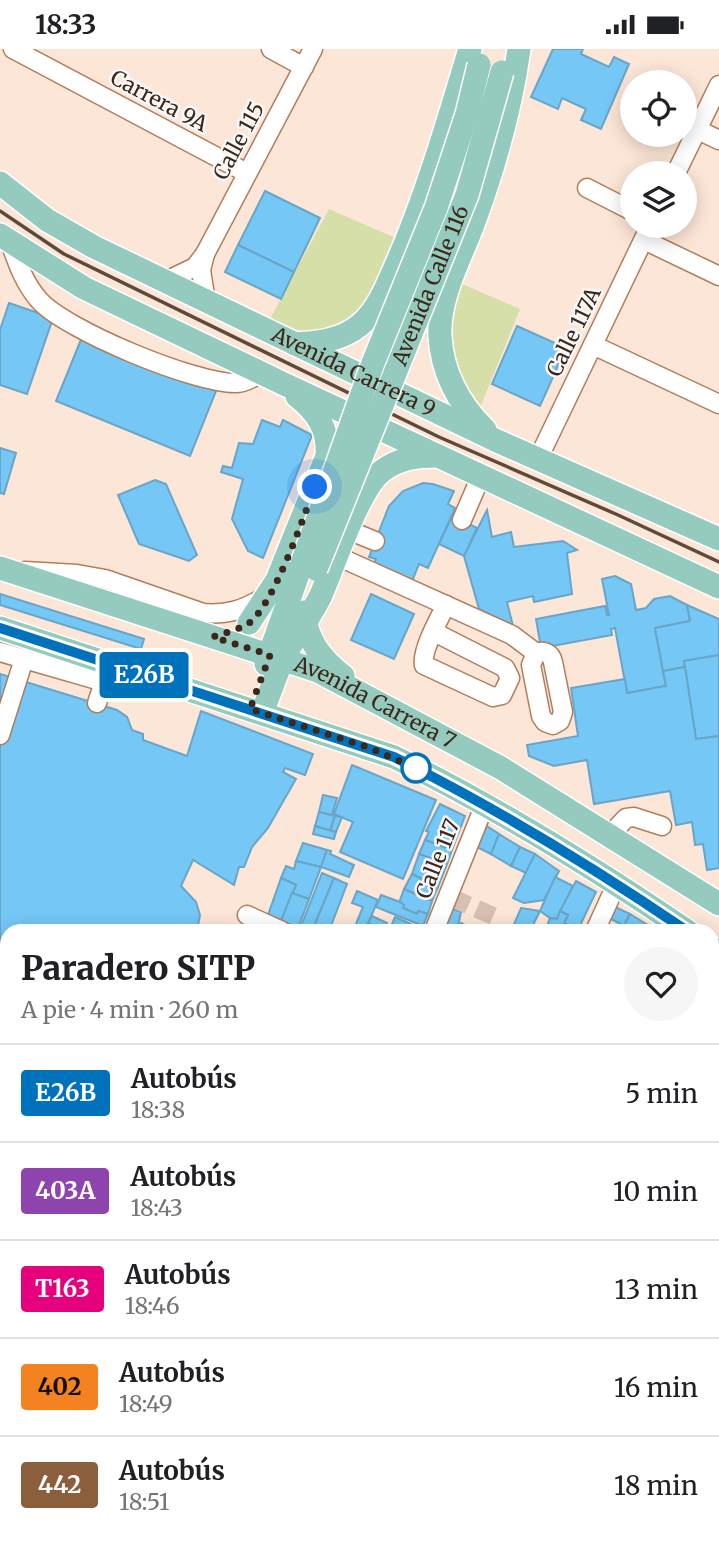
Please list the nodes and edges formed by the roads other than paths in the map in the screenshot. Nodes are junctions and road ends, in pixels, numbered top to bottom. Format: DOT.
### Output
graph roads {
  1 [pos="13,49"];
  2 [pos="271,49"];
  3 [pos="313,49"];
  4 [pos="507,49"];
  5 [pos="519,49"];
  6 [pos="477,54"];
  7 [pos="304,67"];
  8 [pos="719,85"];
  9 [pos="698,130"];
  10 [pos="719,140"];
  11 [pos="682,161"];
  12 [pos="247,173"];
  13 [pos="0,183"];
  14 [pos="587,188"];
  15 [pos="620,205"];
  16 [pos="5,238"];
  17 [pos="645,238"];
  18 [pos="655,238"];
  19 [pos="205,254"];
  20 [pos="719,276"];
  21 [pos="164,282"];
  22 [pos="206,302"];
  23 [pos="295,344"];
  24 [pos="593,345"];
  25 [pos="261,373"];
  26 [pos="284,384"];
  27 [pos="719,404"];
  28 [pos="495,440"];
  29 [pos="438,456"];
  30 [pos="538,459"];
  31 [pos="481,476"];
  32 [pos="461,520"];
  33 [pos="348,530"];
  34 [pos="719,539"];
  35 [pos="375,541"];
  36 [pos="337,556"];
  37 [pos="308,567"];
  38 [pos="4,569"];
  39 [pos="719,587"];
  40 [pos="297,602"];
  41 [pos="446,605"];
  42 [pos="0,628"];
  43 [pos="434,632"];
  44 [pos="213,637"];
  45 [pos="0,652"];
  46 [pos="536,653"];
  47 [pos="276,657"];
  48 [pos="24,659"];
  49 [pos="144,675"];
  50 [pos="104,682"];
  51 [pos="377,701"];
  52 [pos="96,703"];
  53 [pos="256,711"];
  54 [pos="0,735"];
  55 [pos="485,804"];
  56 [pos="662,826"];
  57 [pos="610,835"];
  58 [pos="616,885"];
  59 [pos="719,904"];
  60 [pos="247,915"];
  61 [pos="267,924"];
  62 [pos="437,924"];
  63 [pos="599,924"];
  64 [pos="676,924"];
  1 -- 12 [label="street, Carrera 9A"];
  2 -- 7 [label="street"];
  3 -- 7 [label="street, Calle 115"];
  4 -- 37 [label="main road, Avenida Calle 116, bridge"];
  5 -- 28 [label="main road"];
  6 -- 23 [label="main road"];
  6 -- 37 [label="main road, Avenida Calle 116, bridge"];
  7 -- 12 [label="street, Calle 115"];
  8 -- 9 [label="street"];
  9 -- 10 [label="street"];
  9 -- 11 [label="street"];
  12 -- 19 [label="street, Calle 115"];
  13 -- 21 [label="main road, Avenida Carrera 9"];
  14 -- 15 [label="street"];
  16 -- 25 [label="main road, Avenida Carrera 9"];
  16 -- 25 [label="street"];
  17 -- 24 [label="street, Calle 117A"];
  18 -- 20 [label="street"];
  19 -- 21 [label="street, Calle 115"];
  19 -- 22 [label="street, Calle 115"];
  21 -- 22 [label="main road, Avenida Carrera 9"];
  22 -- 23 [label="main road, Avenida Carrera 9"];
  23 -- 28 [label="main road, Avenida Carrera 9"];
  24 -- 27 [label="street"];
  24 -- 30 [label="street, Calle 117A"];
  25 -- 26 [label="main road, Avenida Carrera 9"];
  26 -- 29 [label="main road, Avenida Carrera 9"];
  26 -- 40 [label="main road"];
  28 -- 30 [label="main road, Avenida Carrera 9"];
  29 -- 31 [label="main road, Avenida Carrera 9"];
  29 -- 33 [label="main road"];
  30 -- 34 [label="main road, Avenida Carrera 9"];
  31 -- 32 [label="street"];
  31 -- 39 [label="main road, Avenida Carrera 9"];
  33 -- 35 [label="street"];
  33 -- 36 [label="main road"];
  36 -- 40 [label="main road"];
  36 -- 41 [label="street"];
  37 -- 40 [label="main road, Avenida Calle 116"];
  38 -- 40 [label="street"];
  38 -- 44 [label="main road, Avenida Carrera 7"];
  40 -- 44 [label="main road"];
  40 -- 47 [label="main road"];
  40 -- 51 [label="main road"];
  41 -- 43 [label="street"];
  41 -- 46 [label="street"];
  42 -- 49 [label="main road, Avenida Carrera 7"];
  43 -- 43 [label="street"];
  44 -- 47 [label="main road, Avenida Carrera 7"];
  45 -- 48 [label="street"];
  47 -- 51 [label="main road, Avenida Carrera 7"];
  47 -- 53 [label="main road"];
  48 -- 50 [label="street"];
  48 -- 54 [label="street"];
  49 -- 50 [label="street"];
  49 -- 53 [label="main road, Avenida Carrera 7"];
  50 -- 52 [label="street"];
  51 -- 57 [label="main road, Avenida Carrera 7"];
  53 -- 55 [label="main road, Avenida Carrera 7"];
  55 -- 58 [label="main road, Avenida Carrera 7"];
  55 -- 62 [label="street, Calle 117"];
  56 -- 57 [label="street"];
  57 -- 59 [label="main road, Avenida Carrera 7"];
  58 -- 63 [label="street"];
  58 -- 64 [label="main road, Avenida Carrera 7"];
  60 -- 61 [label="street"];
}
